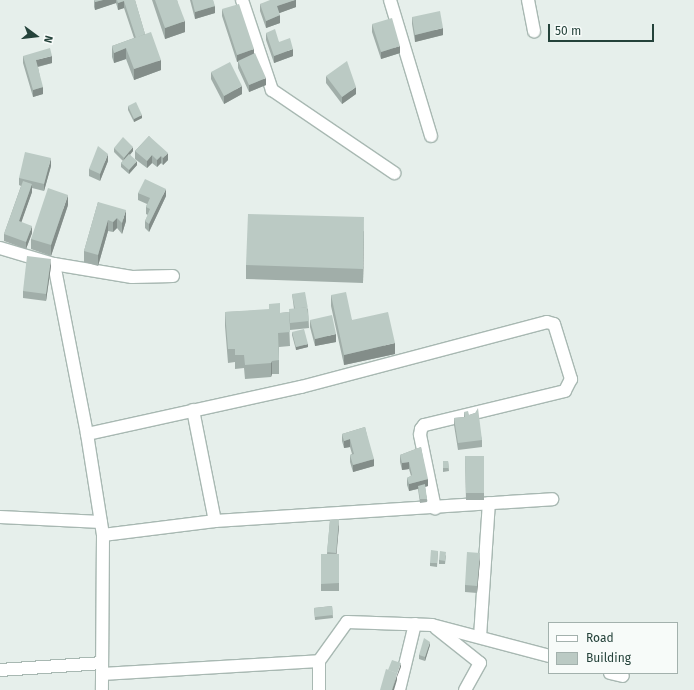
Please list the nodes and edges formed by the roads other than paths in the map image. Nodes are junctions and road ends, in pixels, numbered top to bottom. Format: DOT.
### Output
graph roads {
  1 [pos="242,0"];
  2 [pos="390,0"];
  3 [pos="528,0"];
  4 [pos="534,31"];
  5 [pos="431,136"];
  6 [pos="394,173"];
  7 [pos="0,248"];
  8 [pos="54,264"];
  9 [pos="173,276"];
  10 [pos="194,410"];
  11 [pos="87,434"];
  12 [pos="552,499"];
  13 [pos="489,503"];
  14 [pos="435,508"];
  15 [pos="0,517"];
  16 [pos="215,520"];
  17 [pos="101,522"];
  18 [pos="103,536"];
  19 [pos="415,624"];
  20 [pos="432,624"];
  21 [pos="480,637"];
  22 [pos="548,656"];
  23 [pos="320,660"];
  24 [pos="102,668"];
  25 [pos="0,670"];
  26 [pos="614,674"];
  27 [pos="622,676"];
  28 [pos="102,690"];
  29 [pos="319,690"];
  30 [pos="399,690"];
  31 [pos="465,690"];
  1 -- 6 [label="street"];
  2 -- 5 [label="street"];
  3 -- 4 [label="street"];
  7 -- 8 [label="street"];
  8 -- 9 [label="street"];
  8 -- 11 [label="street"];
  10 -- 11 [label="street"];
  10 -- 14 [label="street"];
  10 -- 16 [label="street"];
  11 -- 17 [label="street"];
  12 -- 13 [label="street"];
  13 -- 14 [label="street"];
  13 -- 21 [label="street"];
  14 -- 16 [label="street"];
  15 -- 17 [label="street"];
  16 -- 18 [label="street"];
  17 -- 18 [label="street"];
  18 -- 24 [label="street"];
  19 -- 20 [label="street"];
  19 -- 23 [label="street"];
  19 -- 30 [label="street"];
  20 -- 21 [label="street"];
  20 -- 31 [label="street"];
  21 -- 22 [label="street"];
  23 -- 24 [label="street"];
  23 -- 29 [label="street"];
  24 -- 25 [label="street"];
  24 -- 28 [label="street"];
  26 -- 27 [label="street"];
}
